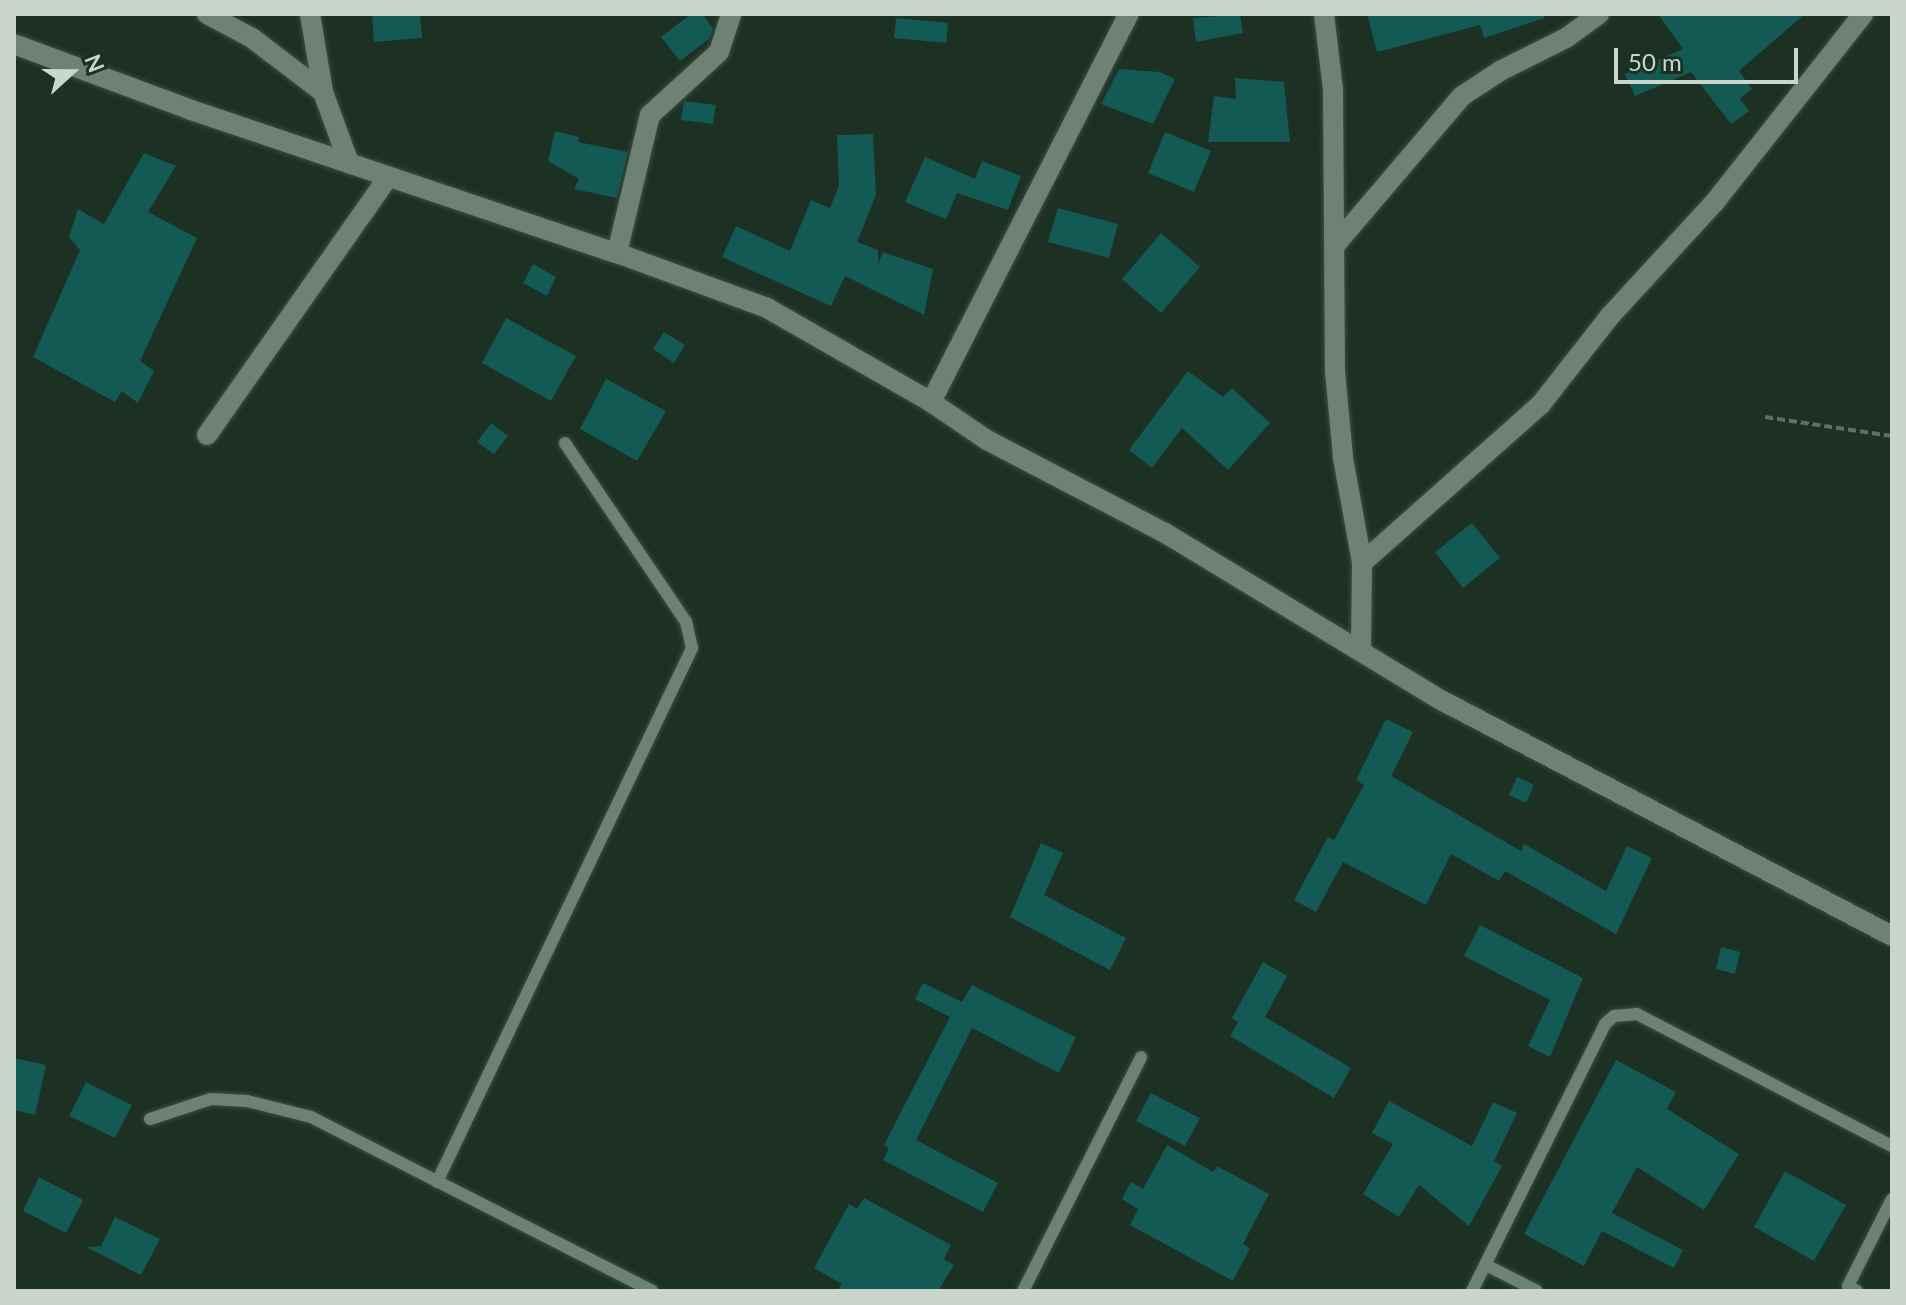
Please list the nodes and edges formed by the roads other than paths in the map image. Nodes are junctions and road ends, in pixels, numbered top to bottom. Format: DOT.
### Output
graph roads {
  1 [pos="207,14"];
  2 [pos="310,14"];
  3 [pos="731,14"];
  4 [pos="1129,14"];
  5 [pos="1324,14"];
  6 [pos="1599,14"];
  7 [pos="1863,14"];
  8 [pos="14,44"];
  9 [pos="323,92"];
  10 [pos="349,163"];
  11 [pos="388,177"];
  12 [pos="1336,244"];
  13 [pos="617,253"];
  14 [pos="931,402"];
  15 [pos="207,435"];
  16 [pos="565,443"];
  17 [pos="1362,563"];
  18 [pos="1361,650"];
  19 [pos="1892,936"];
  20 [pos="1141,1057"];
  21 [pos="150,1119"];
  22 [pos="1892,1146"];
  23 [pos="437,1182"];
  24 [pos="1892,1199"];
  25 [pos="1486,1265"];
  26 [pos="1850,1289"];
  27 [pos="652,1291"];
  28 [pos="1023,1291"];
  29 [pos="1472,1291"];
  30 [pos="1537,1291"];
  1 -- 9 [label="street"];
  2 -- 9 [label="street"];
  3 -- 13 [label="street"];
  4 -- 14 [label="street"];
  5 -- 12 [label="street"];
  6 -- 12 [label="street"];
  7 -- 17 [label="street"];
  8 -- 10 [label="street"];
  9 -- 10 [label="street"];
  10 -- 11 [label="street"];
  11 -- 13 [label="street"];
  11 -- 15 [label="street"];
  12 -- 17 [label="street"];
  13 -- 14 [label="street"];
  14 -- 18 [label="street"];
  16 -- 23 [label="lane"];
  17 -- 18 [label="street"];
  18 -- 19 [label="street"];
  20 -- 28 [label="lane"];
  21 -- 23 [label="lane"];
  22 -- 25 [label="lane"];
  23 -- 27 [label="lane"];
  24 -- 26 [label="lane"];
  25 -- 29 [label="lane"];
  25 -- 30 [label="lane"];
}
